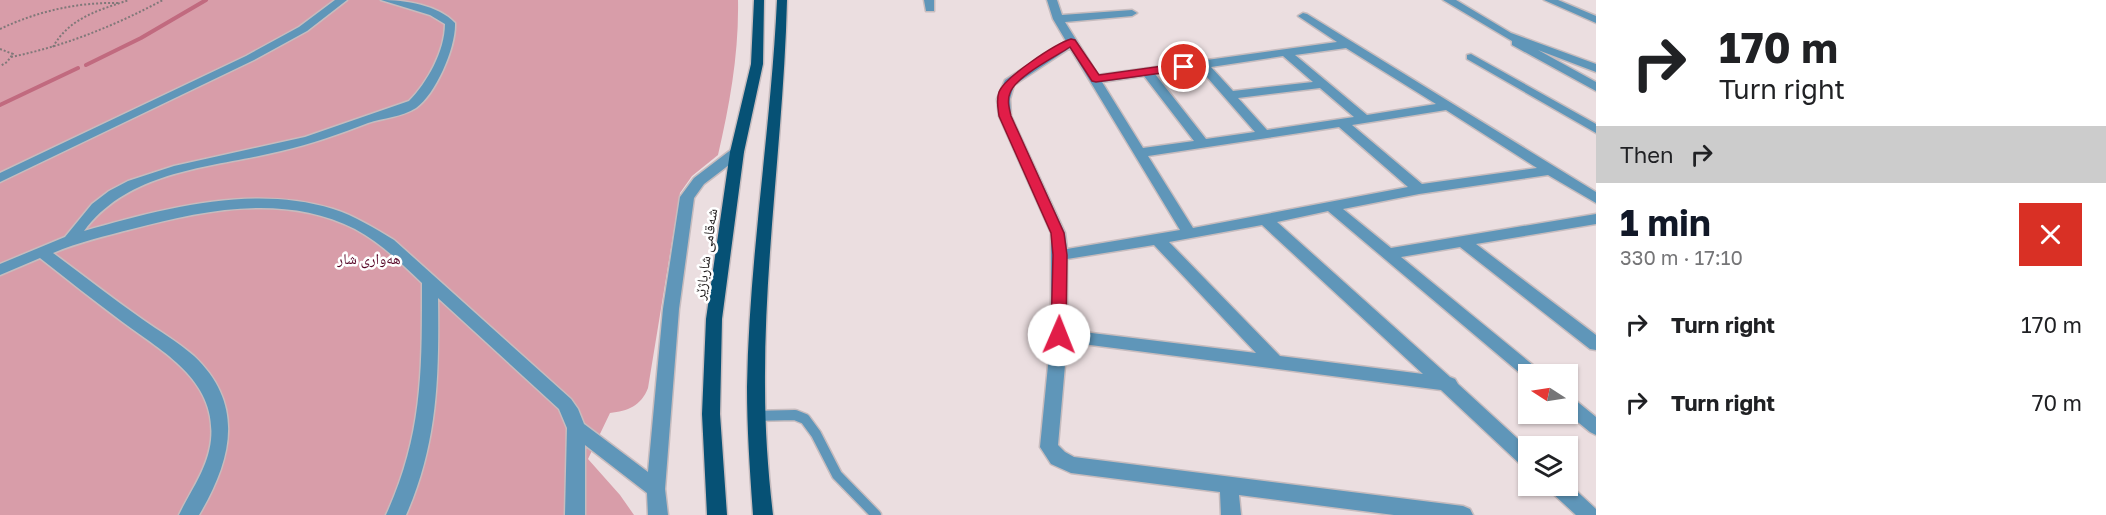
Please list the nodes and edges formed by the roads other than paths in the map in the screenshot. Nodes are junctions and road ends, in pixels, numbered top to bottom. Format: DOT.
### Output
graph roads {
  1 [pos="342,0"];
  2 [pos="388,0"];
  3 [pos="1052,0"];
  4 [pos="1448,0"];
  5 [pos="1549,0"];
  6 [pos="782,5"];
  7 [pos="759,6"];
  8 [pos="1596,10"];
  9 [pos="1132,13"];
  10 [pos="1579,13"];
  11 [pos="1303,16"];
  12 [pos="1058,19"];
  13 [pos="1596,20"];
  14 [pos="1508,35"];
  15 [pos="1071,42"];
  16 [pos="1348,44"];
  17 [pos="1537,44"];
  18 [pos="1523,48"];
  19 [pos="1286,53"];
  20 [pos="1471,57"];
  21 [pos="1202,64"];
  22 [pos="1595,67"];
  23 [pos="1147,72"];
  24 [pos="1096,79"];
  25 [pos="1323,84"];
  26 [pos="1596,87"];
  27 [pos="1229,95"];
  28 [pos="1450,106"];
  29 [pos="1364,119"];
  30 [pos="1342,123"];
  31 [pos="1596,129"];
  32 [pos="1265,135"];
  33 [pos="1203,144"];
  34 [pos="737,152"];
  35 [pos="1140,153"];
  36 [pos="1550,170"];
  37 [pos="0,178"];
  38 [pos="1419,189"];
  39 [pos="1596,198"];
  40 [pos="1332,207"];
  41 [pos="1265,219"];
  42 [pos="1596,219"];
  43 [pos="1190,234"];
  44 [pos="1157,239"];
  45 [pos="70,241"];
  46 [pos="1463,242"];
  47 [pos="42,252"];
  48 [pos="1387,254"];
  49 [pos="1060,255"];
  50 [pos="0,270"];
  51 [pos="430,283"];
  52 [pos="1059,335"];
  53 [pos="1596,344"];
  54 [pos="1275,362"];
  55 [pos="1520,364"];
  56 [pos="1449,384"];
  57 [pos="1578,412"];
  58 [pos="755,416"];
  59 [pos="1596,427"];
  60 [pos="576,428"];
  61 [pos="1518,450"];
  62 [pos="1229,486"];
  63 [pos="656,489"];
  64 [pos="1569,496"];
  65 [pos="189,515"];
  66 [pos="396,515"];
  67 [pos="575,515"];
  68 [pos="658,515"];
  69 [pos="717,515"];
  70 [pos="763,515"];
  71 [pos="876,515"];
  72 [pos="1231,515"];
  73 [pos="1463,515"];
  74 [pos="1589,515"];
  1 -- 37 [label="street"];
  2 -- 45 [label="street"];
  3 -- 12 [label="street"];
  4 -- 14 [label="street"];
  5 -- 10 [label="street"];
  6 -- 7 [label="main road"];
  6 -- 58 [label="main road"];
  7 -- 34 [label="main road, شەقامی شارباژێر"];
  8 -- 10 [label="street"];
  9 -- 12 [label="street"];
  10 -- 13 [label="street"];
  11 -- 16 [label="street"];
  12 -- 15 [label="street"];
  14 -- 17 [label="street"];
  14 -- 18 [label="street"];
  15 -- 24 [label="street"];
  15 -- 49 [label="street"];
  16 -- 19 [label="street"];
  16 -- 28 [label="street"];
  17 -- 18 [label="street"];
  17 -- 22 [label="street"];
  18 -- 26 [label="street"];
  19 -- 21 [label="street"];
  19 -- 25 [label="street"];
  20 -- 31 [label="street"];
  21 -- 23 [label="street"];
  21 -- 27 [label="street"];
  23 -- 24 [label="street"];
  23 -- 33 [label="street"];
  24 -- 35 [label="street"];
  25 -- 27 [label="street"];
  25 -- 29 [label="street"];
  27 -- 32 [label="street"];
  28 -- 29 [label="street"];
  28 -- 36 [label="street"];
  29 -- 30 [label="street"];
  30 -- 32 [label="street"];
  30 -- 38 [label="street"];
  32 -- 33 [label="street"];
  33 -- 35 [label="street"];
  34 -- 63 [label="street"];
  34 -- 69 [label="main road, شەقامی شارباژێر"];
  35 -- 43 [label="street"];
  36 -- 38 [label="street"];
  36 -- 39 [label="street"];
  38 -- 40 [label="street"];
  40 -- 41 [label="street"];
  40 -- 48 [label="street"];
  41 -- 43 [label="street"];
  41 -- 56 [label="street"];
  42 -- 46 [label="street"];
  43 -- 44 [label="street"];
  44 -- 49 [label="street"];
  44 -- 54 [label="street"];
  45 -- 47 [label="street"];
  45 -- 51 [label="street"];
  46 -- 48 [label="street"];
  46 -- 53 [label="street"];
  47 -- 50 [label="street"];
  47 -- 65 [label="street"];
  48 -- 55 [label="street"];
  49 -- 52 [label="street"];
  51 -- 60 [label="street"];
  51 -- 66 [label="street"];
  52 -- 54 [label="street"];
  52 -- 62 [label="street"];
  54 -- 56 [label="street"];
  56 -- 61 [label="street"];
  57 -- 59 [label="street"];
  58 -- 70 [label="main road"];
  58 -- 71 [label="lane"];
  60 -- 63 [label="street"];
  60 -- 67 [label="street"];
  62 -- 72 [label="street"];
  62 -- 73 [label="street"];
  63 -- 68 [label="street"];
  64 -- 74 [label="street"];
}
